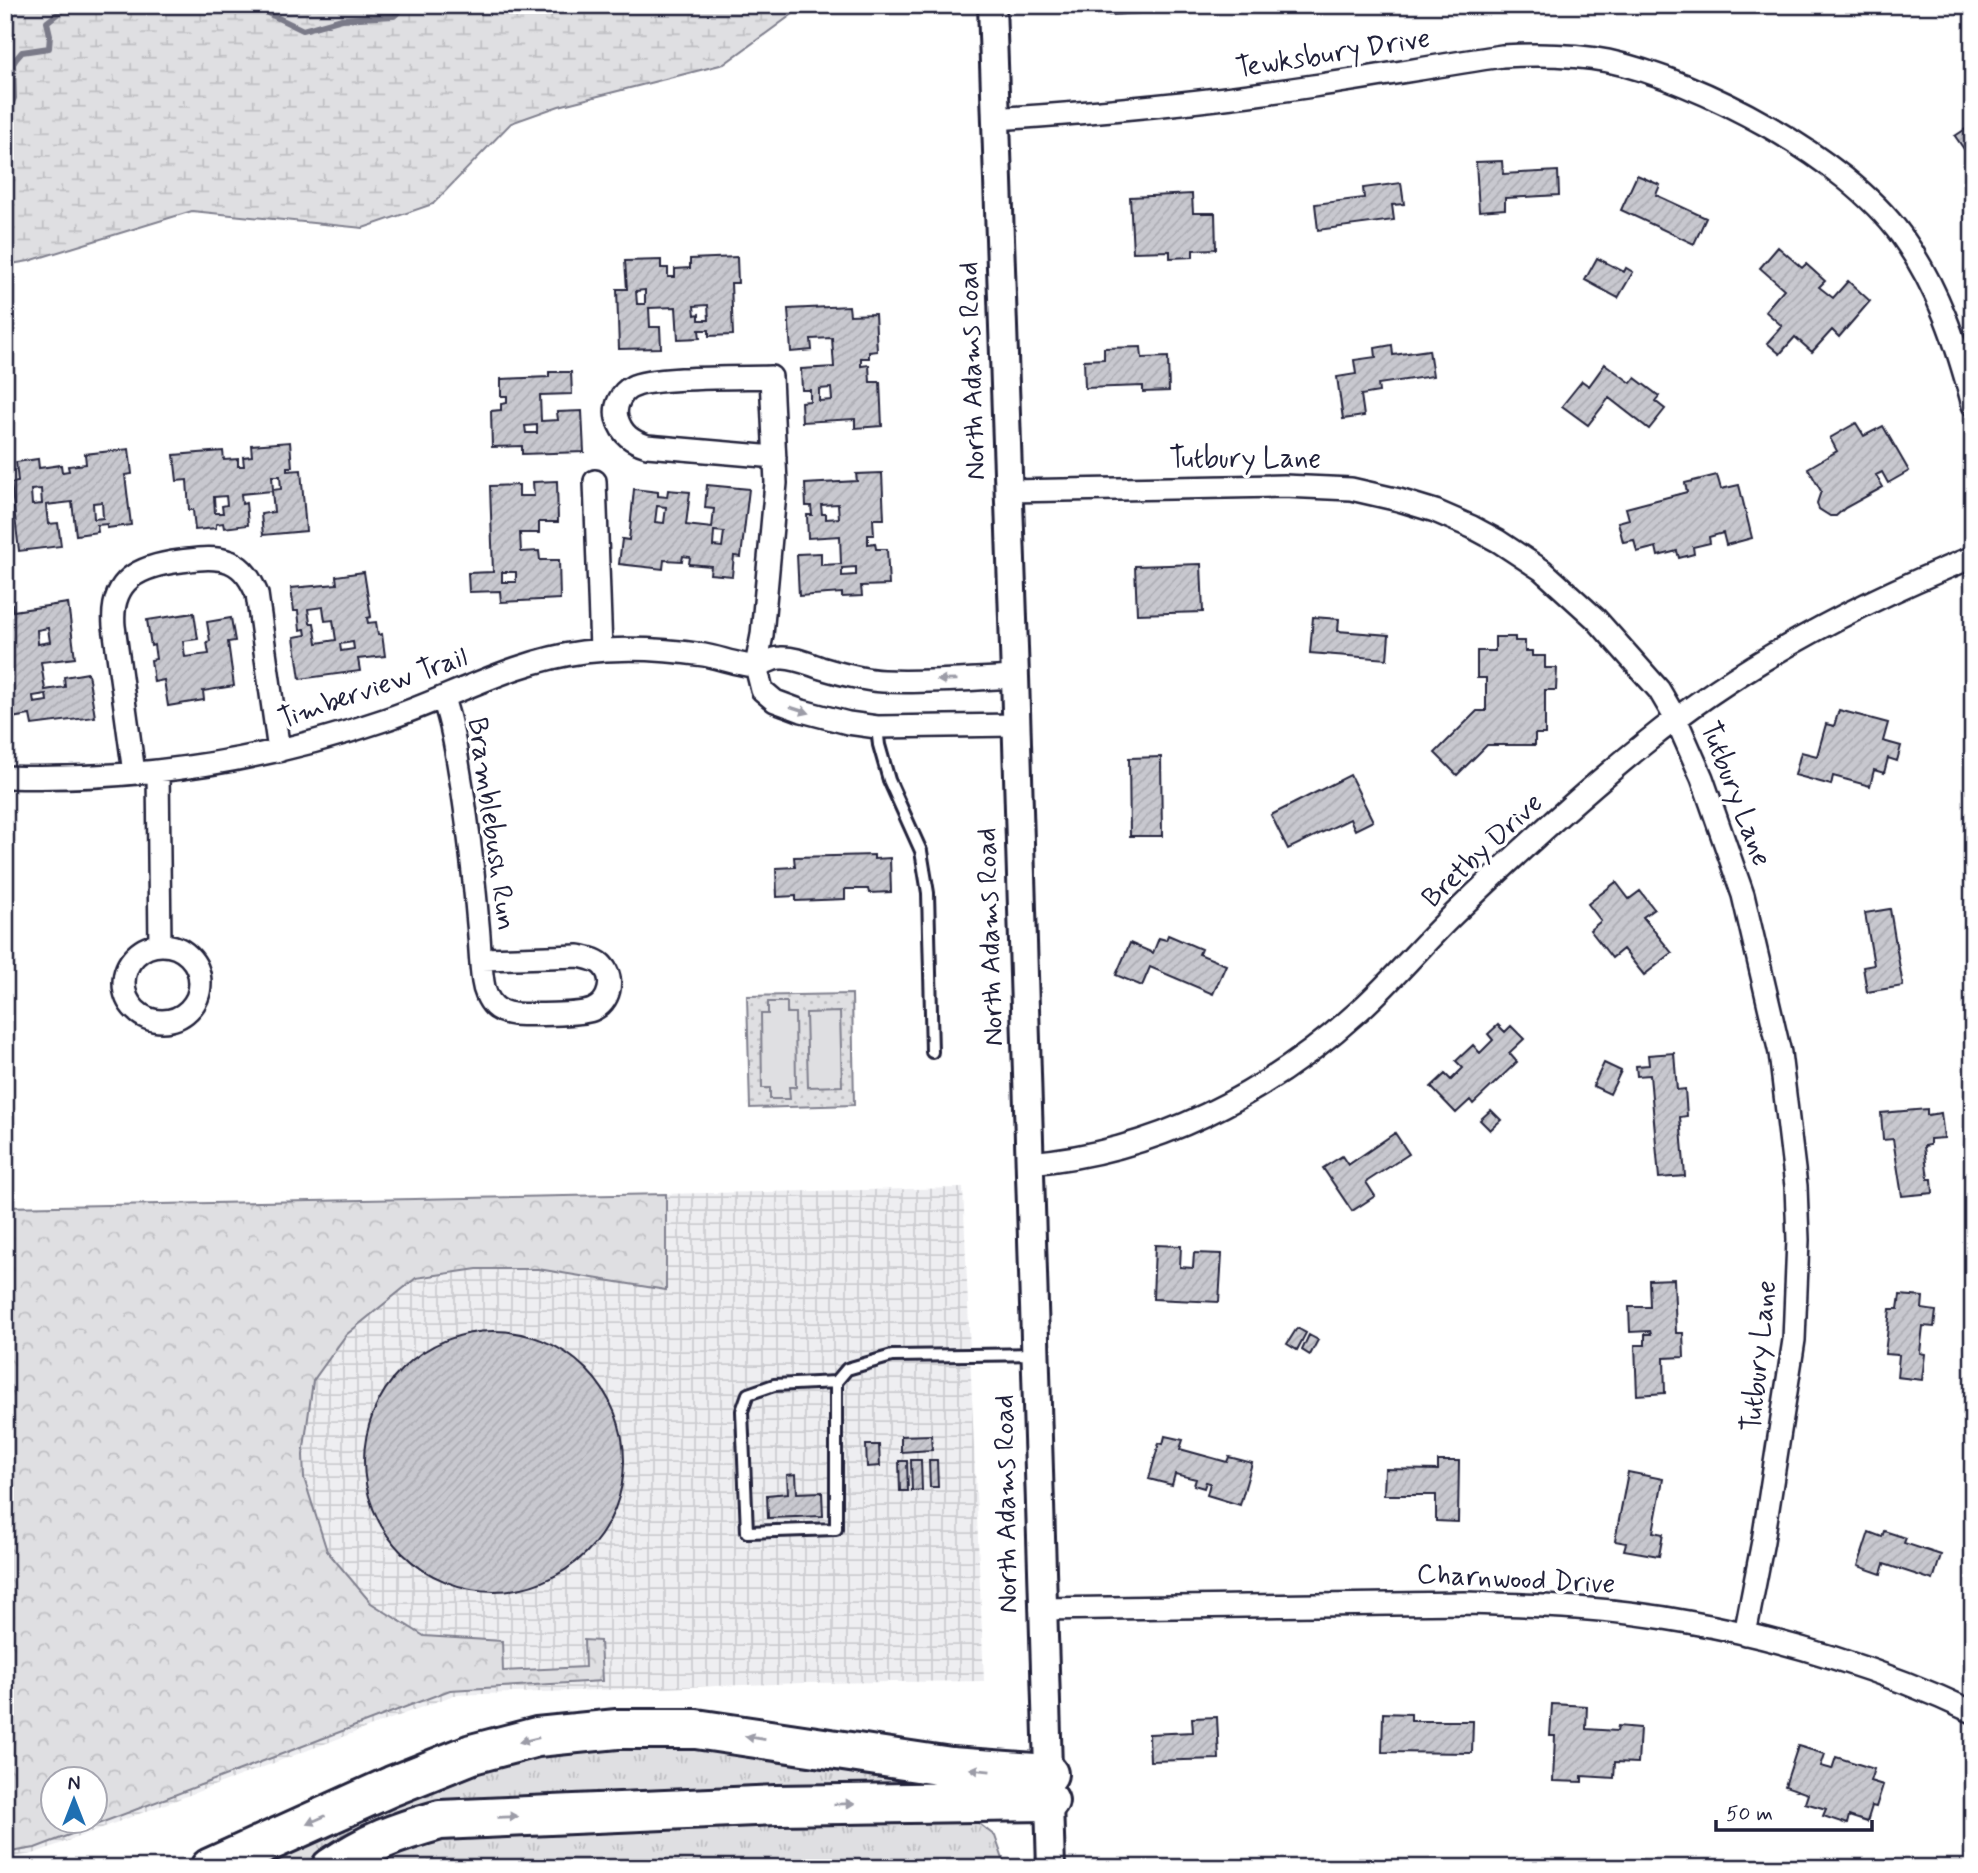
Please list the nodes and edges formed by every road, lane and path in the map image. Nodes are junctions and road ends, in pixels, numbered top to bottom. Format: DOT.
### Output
graph roads {
  1 [pos="992,5"];
  2 [pos="995,119"];
  3 [pos="1973,405"];
  4 [pos="775,457"];
  5 [pos="596,481"];
  6 [pos="1009,491"];
  7 [pos="1973,557"];
  8 [pos="601,650"];
  9 [pos="756,666"];
  10 [pos="1015,677"];
  11 [pos="443,699"];
  12 [pos="1676,719"];
  13 [pos="1016,726"];
  14 [pos="877,727"];
  15 [pos="279,751"];
  16 [pos="158,771"];
  17 [pos="134,773"];
  18 [pos="5,777"];
  19 [pos="160,945"];
  20 [pos="482,959"];
  21 [pos="932,1052"];
  22 [pos="1028,1163"];
  23 [pos="1035,1354"];
  24 [pos="836,1382"];
  25 [pos="1041,1609"];
  26 [pos="1745,1634"];
  27 [pos="1973,1712"];
  28 [pos="1048,1788"];
  29 [pos="209,1868"];
  30 [pos="331,1868"];
  31 [pos="1051,1868"];
  1 -- 2 [label="street, North Adams Road"];
  2 -- 3 [label="street, Tewksbury Drive"];
  2 -- 6 [label="street, North Adams Road"];
  4 -- 4 [label="street"];
  4 -- 9 [label="street"];
  5 -- 8 [label="street"];
  6 -- 10 [label="street, North Adams Road"];
  6 -- 12 [label="street, Tutbury Lane"];
  7 -- 12 [label="street, Bretby Drive"];
  8 -- 9 [label="street, Timberview Trail"];
  8 -- 11 [label="street, Timberview Trail"];
  10 -- 9 [label="street, Timberview Trail, one-way"];
  9 -- 14 [label="street, one-way"];
  10 -- 13 [label="street, North Adams Road"];
  11 -- 15 [label="street, Timberview Trail"];
  11 -- 20 [label="street, Bramblebush Run"];
  12 -- 22 [label="street, Bretby Drive"];
  12 -- 26 [label="street, Tutbury Lane"];
  13 -- 14 [label="street"];
  13 -- 22 [label="street, North Adams Road"];
  14 -- 21 [label="lane"];
  15 -- 16 [label="street, Timberview Trail"];
  15 -- 17 [label="street"];
  16 -- 17 [label="street, Timberview Trail"];
  16 -- 19 [label="street"];
  17 -- 18 [label="street, Timberview Trail"];
  20 -- 20 [label="street, Bramblebush Run"];
  22 -- 23 [label="street, North Adams Road"];
  23 -- 24 [label="lane"];
  23 -- 25 [label="street, North Adams Road"];
  24 -- 24 [label="lane"];
  25 -- 26 [label="street, Charnwood Drive"];
  25 -- 28 [label="street, North Adams Road"];
  26 -- 27 [label="street, Charnwood Drive"];
  28 -- 29 [label="highway, one-way"];
  30 -- 28 [label="highway, one-way"];
  28 -- 31 [label="street, North Adams Road"];
}
